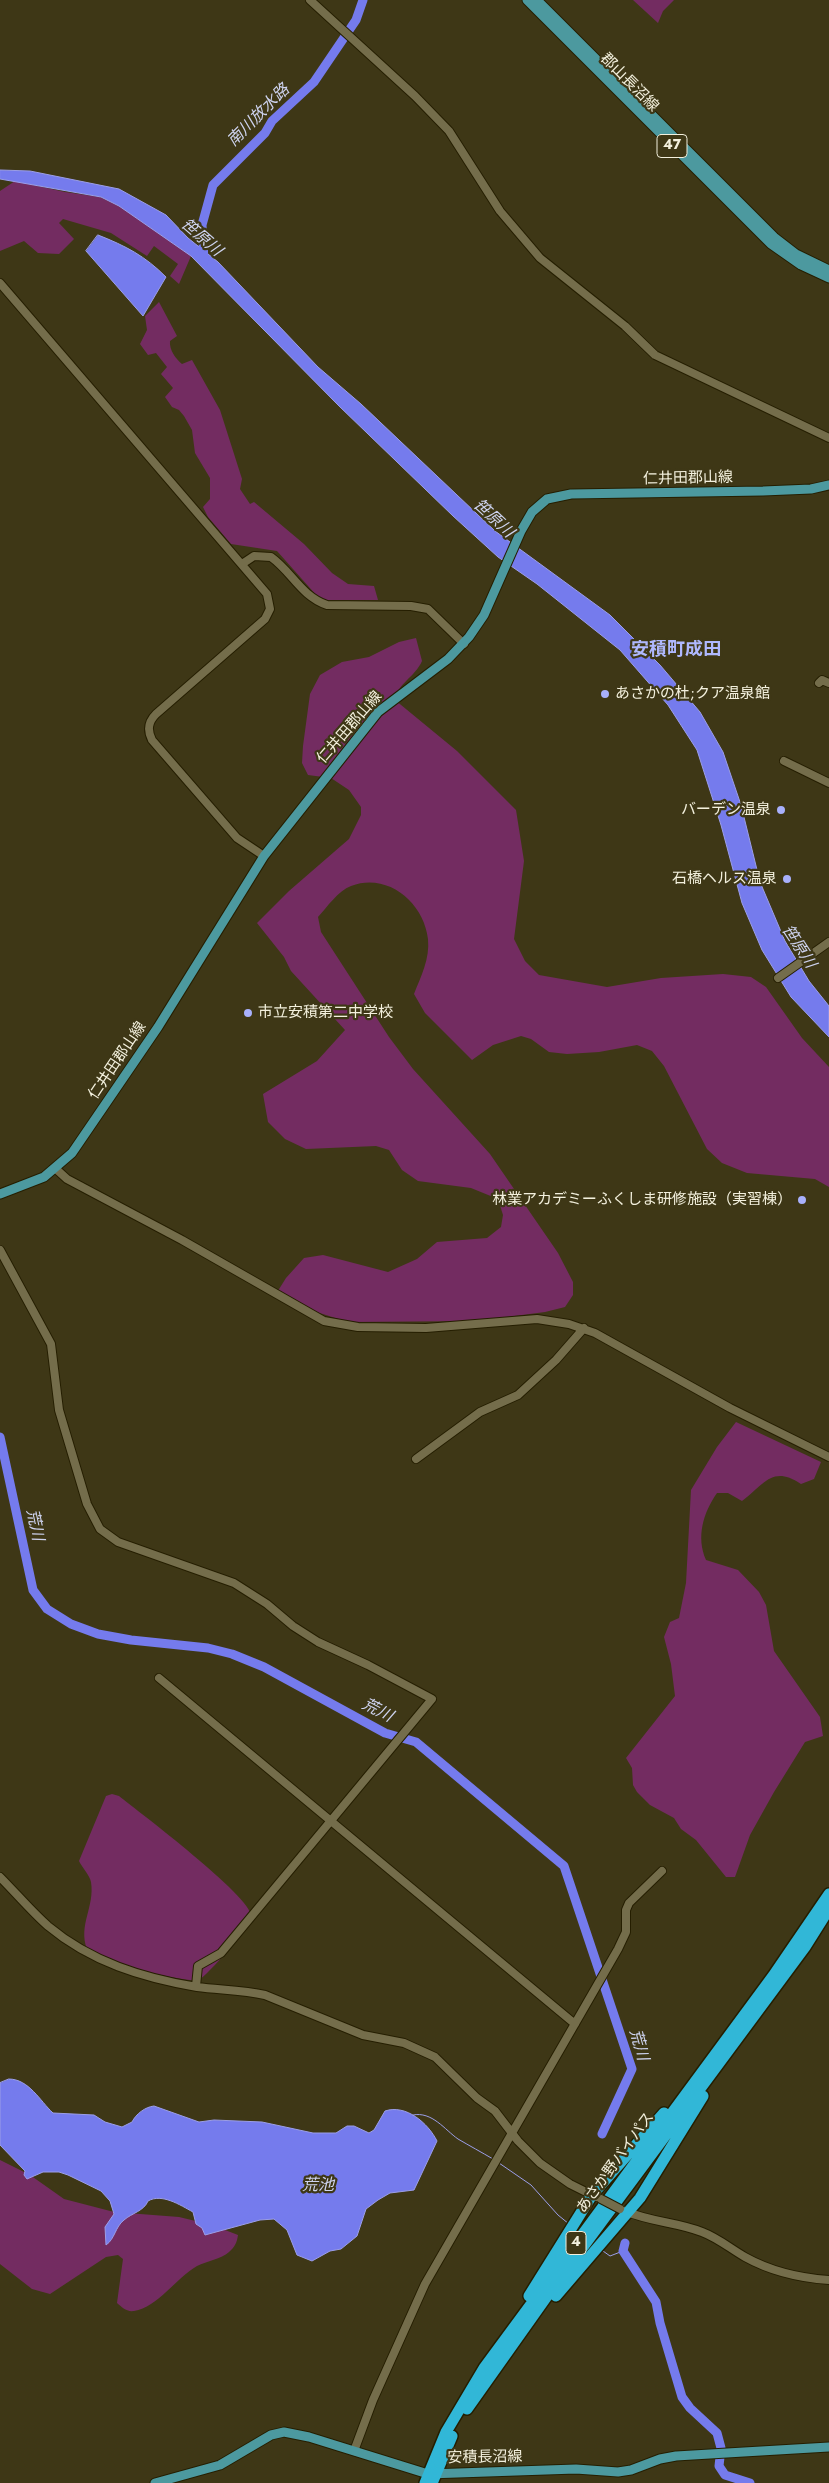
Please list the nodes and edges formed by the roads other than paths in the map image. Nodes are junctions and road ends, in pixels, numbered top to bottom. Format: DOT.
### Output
graph roads {
  1 [pos="310,0"];
  2 [pos="527,0"];
  3 [pos="537,0"];
  4 [pos="829,270"];
  5 [pos="829,278"];
  6 [pos="0,282"];
  7 [pos="829,438"];
  8 [pos="829,485"];
  9 [pos="242,564"];
  10 [pos="464,644"];
  11 [pos="820,683"];
  12 [pos="829,683"];
  13 [pos="784,761"];
  14 [pos="829,783"];
  15 [pos="264,856"];
  16 [pos="829,942"];
  17 [pos="780,978"];
  18 [pos="56,1169"];
  19 [pos="0,1194"];
  20 [pos="0,1250"];
  21 [pos="584,1328"];
  22 [pos="829,1457"];
  23 [pos="416,1459"];
  24 [pos="160,1678"];
  25 [pos="331,1821"];
  26 [pos="662,1871"];
  27 [pos="0,1877"];
  28 [pos="829,1894"];
  29 [pos="829,1909"];
  30 [pos="196,1986"];
  31 [pos="760,2009"];
  32 [pos="745,2014"];
  33 [pos="575,2024"];
  34 [pos="512,2133"];
  35 [pos="596,2197"];
  36 [pos="624,2211"];
  37 [pos="829,2280"];
  38 [pos="496,2360"];
  39 [pos="829,2447"];
  40 [pos="354,2451"];
  41 [pos="430,2478"];
  42 [pos="155,2483"];
  1 -- 7 [label="street"];
  2 -- 5 [label="main road, 郡山長沼線 / 47"];
  3 -- 4 [label="main road, 郡山長沼線 / 47"];
  6 -- 9 [label="street"];
  8 -- 10 [label="main road, 仁井田郡山線"];
  9 -- 10 [label="street"];
  9 -- 15 [label="street"];
  10 -- 15 [label="main road, 仁井田郡山線"];
  11 -- 12 [label="street"];
  13 -- 14 [label="street"];
  15 -- 18 [label="main road, 仁井田郡山線"];
  16 -- 17 [label="street"];
  18 -- 19 [label="main road, 仁井田郡山線"];
  18 -- 21 [label="street"];
  20 -- 25 [label="street"];
  21 -- 22 [label="street"];
  21 -- 23 [label="street"];
  24 -- 25 [label="street"];
  25 -- 30 [label="street"];
  25 -- 33 [label="street"];
  26 -- 33 [label="street"];
  27 -- 30 [label="street"];
  28 -- 32 [label="highway, あさか野バイパス / 4"];
  29 -- 31 [label="highway, あさか野バイパス / 4"];
  30 -- 34 [label="street"];
  31 -- 36 [label="highway"];
  31 -- 38 [label="highway, あさか野バイパス / 4"];
  32 -- 35 [label="highway"];
  32 -- 38 [label="highway, あさか野バイパス / 4"];
  33 -- 34 [label="street"];
  34 -- 35 [label="street"];
  34 -- 40 [label="street"];
  35 -- 36 [label="street, bridge"];
  35 -- 38 [label="highway"];
  36 -- 37 [label="street"];
  36 -- 38 [label="highway"];
  38 -- 41 [label="highway, あさか野バイパス / 4"];
  39 -- 41 [label="main road, 安積長沼線"];
  40 -- 41 [label="main road, 安積長沼線"];
  40 -- 42 [label="main road, 安積長沼線"];
}
